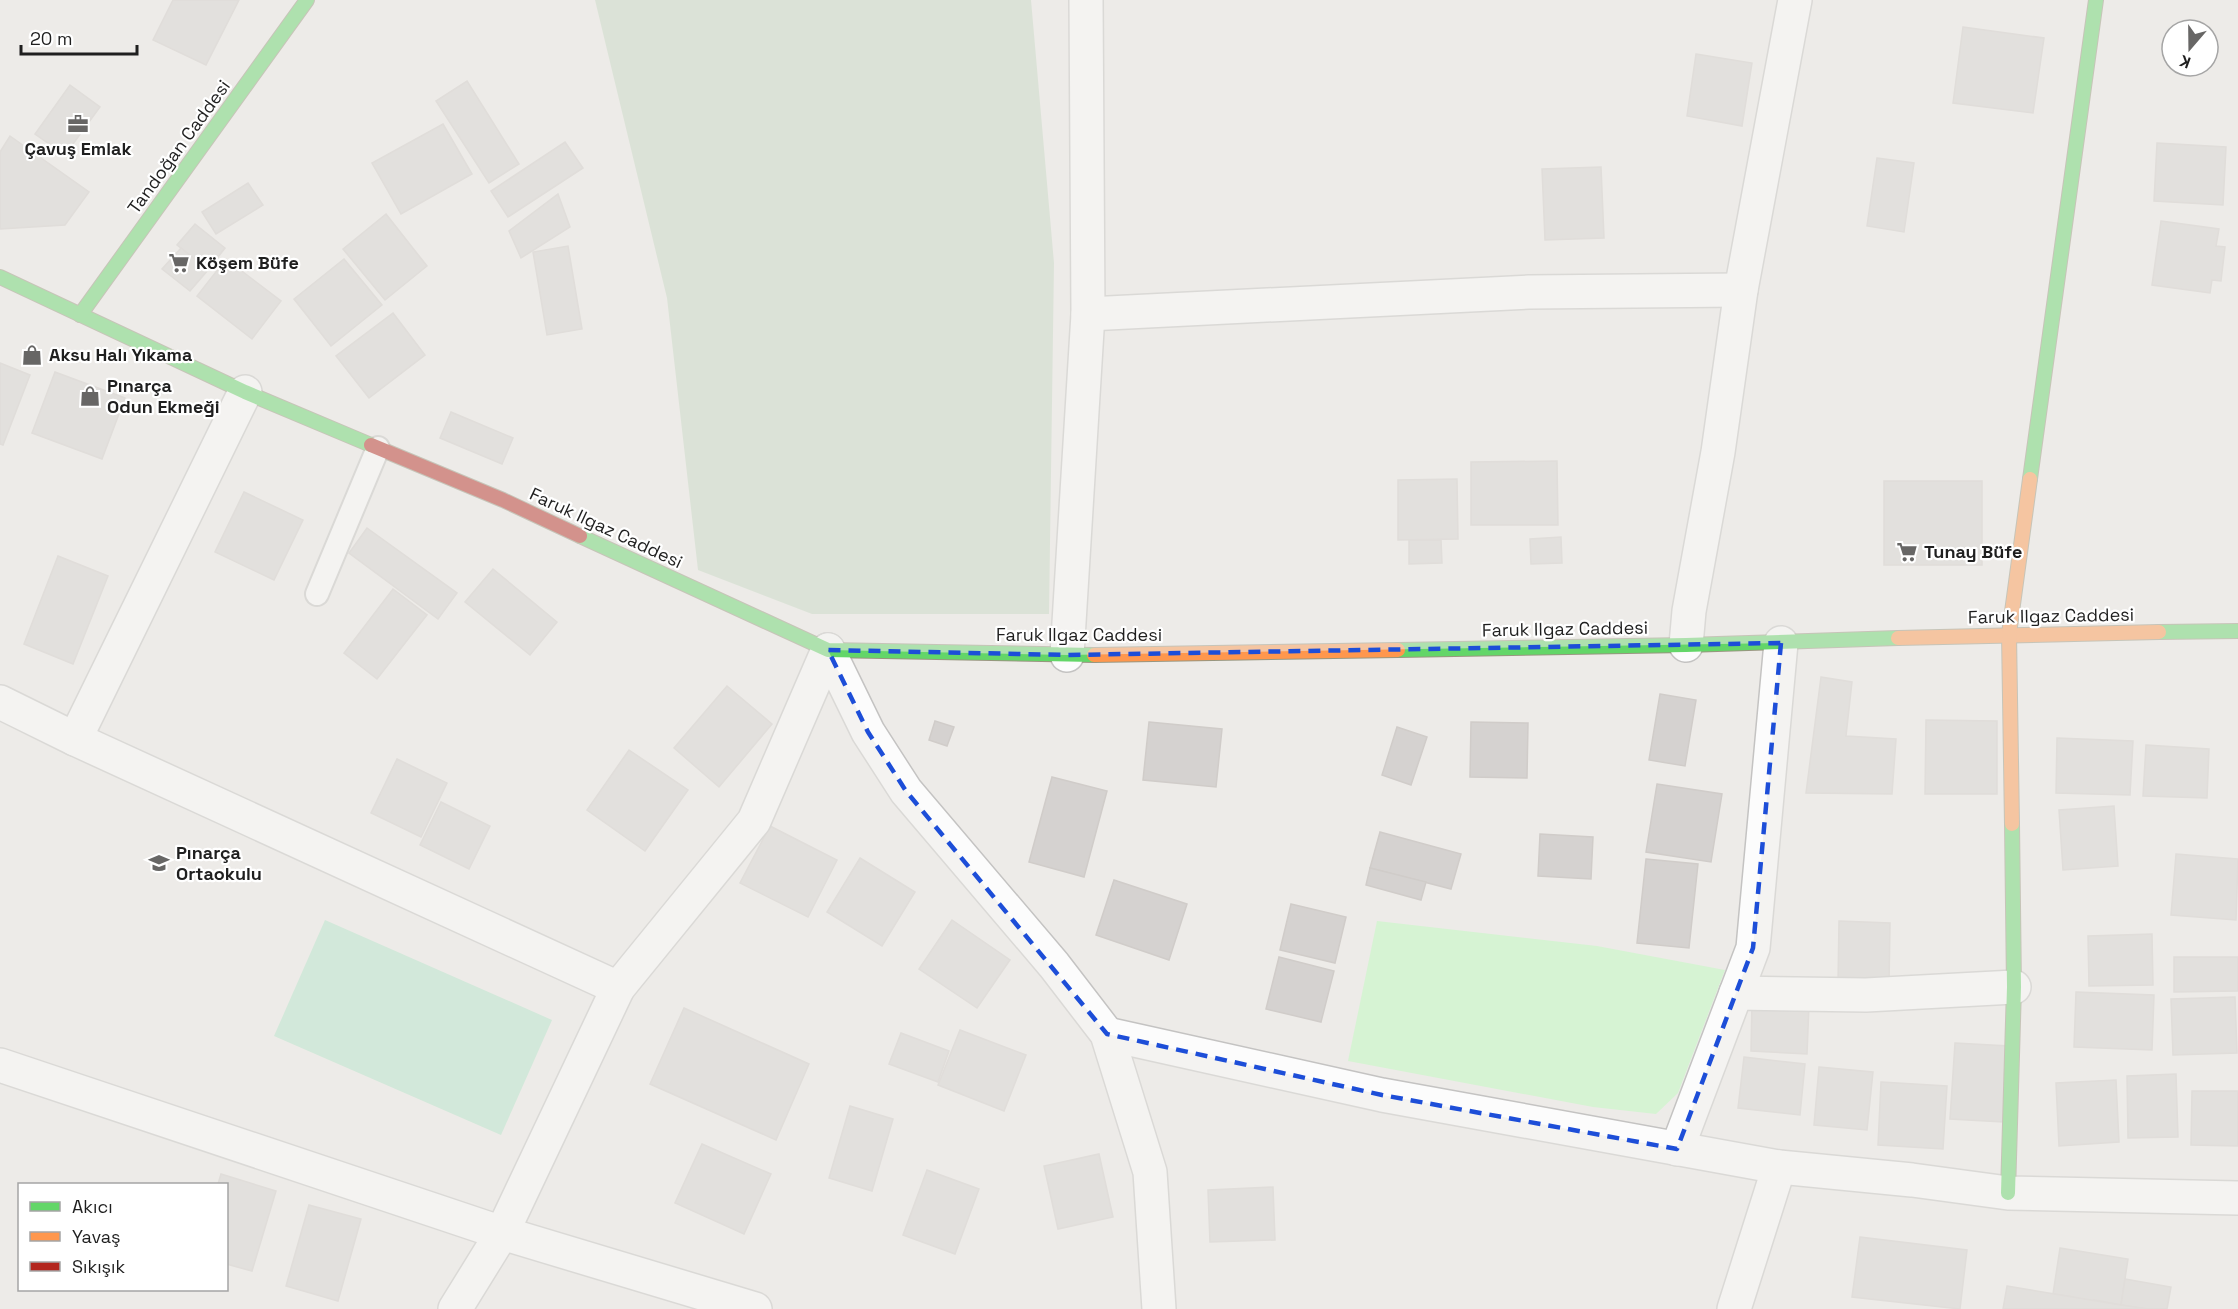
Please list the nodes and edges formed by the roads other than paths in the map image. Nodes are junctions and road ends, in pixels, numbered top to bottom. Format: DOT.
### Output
graph roads {
  1 [pos="307,0"];
  2 [pos="1086,0"];
  3 [pos="1795,0"];
  4 [pos="2096,0"];
  5 [pos="0,278"];
  6 [pos="1741,290"];
  7 [pos="1088,314"];
  8 [pos="80,315"];
  9 [pos="245,392"];
  10 [pos="378,448"];
  11 [pos="317,594"];
  12 [pos="2238,631"];
  13 [pos="2009,634"];
  14 [pos="1781,643"];
  15 [pos="1686,645"];
  16 [pos="828,650"];
  17 [pos="1067,655"];
  18 [pos="0,702"];
  19 [pos="75,739"];
  20 [pos="2014,987"];
  21 [pos="618,988"];
  22 [pos="1736,993"];
  23 [pos="1107,1034"];
  24 [pos="0,1065"];
  25 [pos="1677,1149"];
  26 [pos="1779,1167"];
  27 [pos="2008,1193"];
  28 [pos="2238,1198"];
  29 [pos="502,1233"];
  30 [pos="455,1309"];
  31 [pos="755,1309"];
  32 [pos="1159,1309"];
  33 [pos="1734,1309"];
  1 -- 8 [label="street, Tandoğan Caddesi"];
  2 -- 7 [label="street"];
  3 -- 6 [label="street"];
  4 -- 13 [label="street"];
  5 -- 8 [label="street, Faruk Ilgaz Caddesi"];
  6 -- 7 [label="street"];
  6 -- 15 [label="street"];
  7 -- 17 [label="street"];
  8 -- 9 [label="street, Faruk Ilgaz Caddesi"];
  9 -- 10 [label="street, Faruk Ilgaz Caddesi"];
  9 -- 19 [label="street"];
  10 -- 11 [label="lane"];
  10 -- 16 [label="street, Faruk Ilgaz Caddesi"];
  12 -- 13 [label="street, Faruk Ilgaz Caddesi"];
  13 -- 14 [label="street, Faruk Ilgaz Caddesi"];
  13 -- 20 [label="street"];
  14 -- 15 [label="street, Faruk Ilgaz Caddesi"];
  14 -- 22 [label="street"];
  15 -- 17 [label="street, Faruk Ilgaz Caddesi"];
  16 -- 17 [label="street, Faruk Ilgaz Caddesi"];
  16 -- 21 [label="street"];
  16 -- 23 [label="street"];
  18 -- 19 [label="street"];
  19 -- 21 [label="street"];
  20 -- 22 [label="street"];
  20 -- 27 [label="street"];
  21 -- 29 [label="street"];
  22 -- 25 [label="street"];
  23 -- 25 [label="street"];
  23 -- 32 [label="street"];
  24 -- 29 [label="street"];
  25 -- 26 [label="street"];
  26 -- 27 [label="street"];
  26 -- 33 [label="street"];
  27 -- 28 [label="street"];
  29 -- 30 [label="street"];
  29 -- 31 [label="street"];
}
